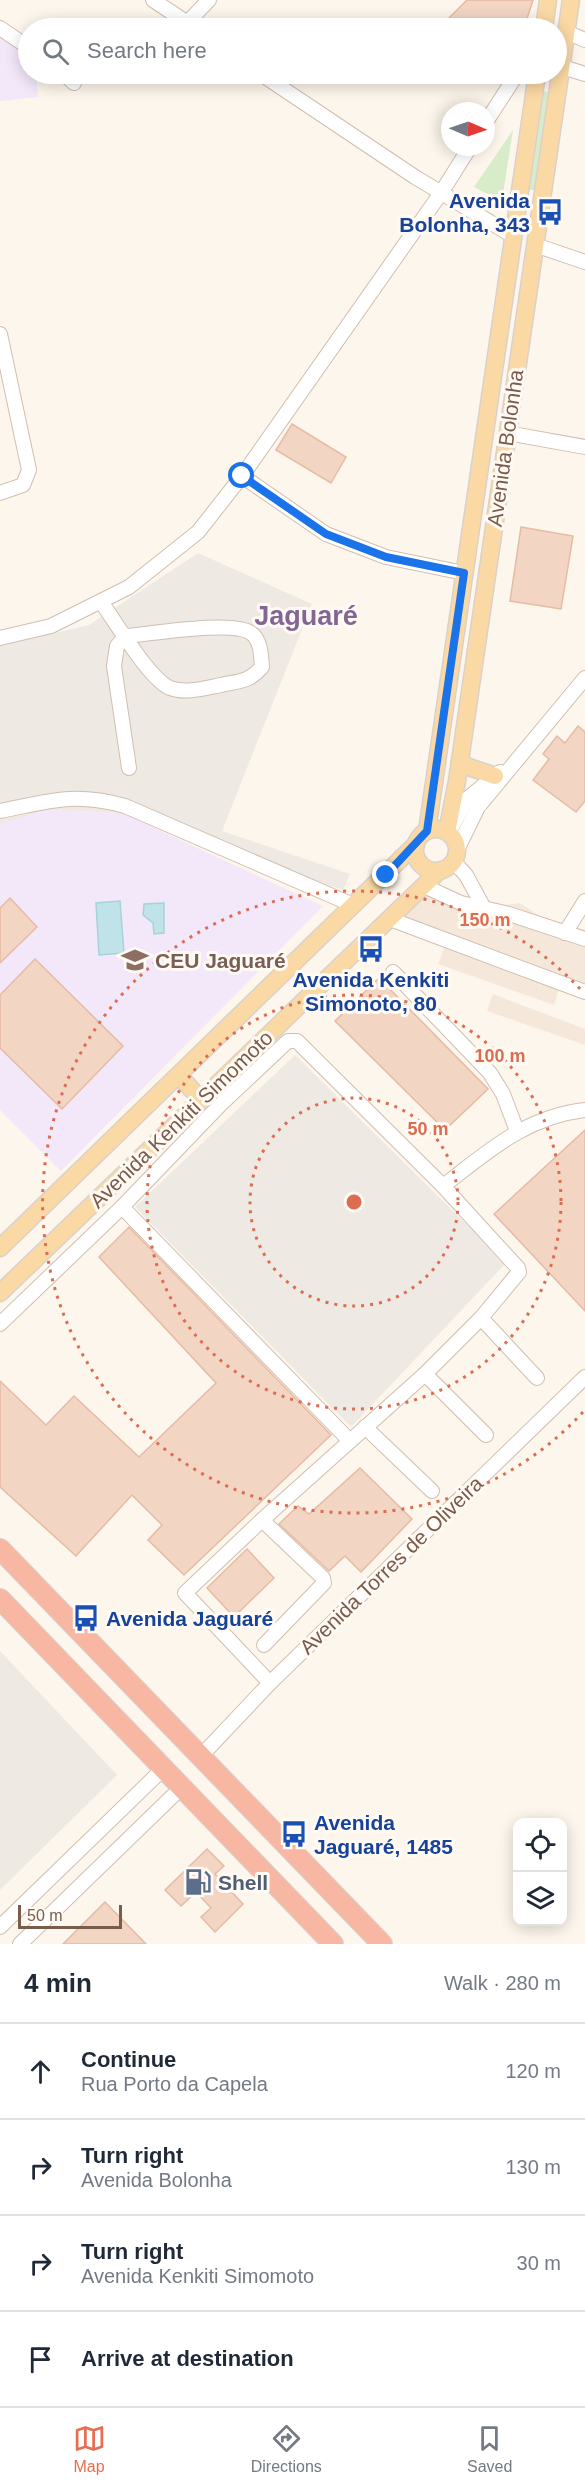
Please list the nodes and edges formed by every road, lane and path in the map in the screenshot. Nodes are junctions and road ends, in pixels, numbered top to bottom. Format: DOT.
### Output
graph roads {
  1 [pos="153,0"];
  2 [pos="209,0"];
  3 [pos="548,0"];
  4 [pos="571,0"];
  5 [pos="179,18"];
  6 [pos="197,18"];
  7 [pos="545,18"];
  8 [pos="567,26"];
  9 [pos="0,28"];
  10 [pos="567,32"];
  11 [pos="18,40"];
  12 [pos="585,40"];
  13 [pos="567,68"];
  14 [pos="585,74"];
  15 [pos="276,84"];
  16 [pos="511,84"];
  17 [pos="536,84"];
  18 [pos="556,84"];
  19 [pos="495,108"];
  20 [pos="464,156"];
  21 [pos="441,193"];
  22 [pos="513,236"];
  23 [pos="535,245"];
  24 [pos="585,262"];
  25 [pos="0,334"];
  26 [pos="507,433"];
  27 [pos="585,447"];
  28 [pos="242,476"];
  29 [pos="0,493"];
  30 [pos="464,573"];
  31 [pos="101,602"];
  32 [pos="126,636"];
  33 [pos="0,638"];
  34 [pos="585,678"];
  35 [pos="460,760"];
  36 [pos="512,765"];
  37 [pos="129,768"];
  38 [pos="495,776"];
  39 [pos="0,812"];
  40 [pos="427,831"];
  41 [pos="448,833"];
  42 [pos="416,844"];
  43 [pos="450,861"];
  44 [pos="424,886"];
  45 [pos="585,901"];
  46 [pos="353,905"];
  47 [pos="484,908"];
  48 [pos="390,918"];
  49 [pos="565,933"];
  50 [pos="585,939"];
  51 [pos="393,972"];
  52 [pos="585,992"];
  53 [pos="179,1075"];
  54 [pos="201,1100"];
  55 [pos="585,1110"];
  56 [pos="517,1131"];
  57 [pos="443,1186"];
  58 [pos="122,1207"];
  59 [pos="0,1248"];
  60 [pos="0,1293"];
  61 [pos="481,1318"];
  62 [pos="0,1324"];
  63 [pos="424,1374"];
  64 [pos="585,1377"];
  65 [pos="537,1378"];
  66 [pos="365,1427"];
  67 [pos="486,1435"];
  68 [pos="350,1441"];
  69 [pos="432,1491"];
  70 [pos="262,1520"];
  71 [pos="0,1549"];
  72 [pos="0,1599"];
  73 [pos="264,1645"];
  74 [pos="270,1683"];
  75 [pos="201,1756"];
  76 [pos="164,1768"];
  77 [pos="182,1787"];
  78 [pos="0,1927"];
  79 [pos="20,1944"];
  80 [pos="333,1944"];
  81 [pos="382,1944"];
  1 -- 5 [label="street"];
  2 -- 6 [label="street"];
  3 -- 7 [label="main road"];
  4 -- 8 [label="main road, Avenida Bolonha"];
  9 -- 11 [label="street"];
  10 -- 12 [label="street"];
  13 -- 14 [label="street"];
  15 -- 21 [label="street"];
  16 -- 19 [label="street"];
  17 -- 22 [label="main road, Avenida Bolonha"];
  18 -- 23 [label="main road, Avenida Bolonha"];
  20 -- 21 [label="street"];
  21 -- 22 [label="street"];
  21 -- 28 [label="street"];
  22 -- 30 [label="main road, Avenida Bolonha"];
  23 -- 24 [label="street"];
  23 -- 26 [label="main road, Avenida Bolonha"];
  25 -- 29 [label="street"];
  26 -- 27 [label="street"];
  26 -- 35 [label="main road, Avenida Bolonha"];
  28 -- 30 [label="street"];
  28 -- 31 [label="street"];
  30 -- 40 [label="main road, Avenida Bolonha"];
  31 -- 32 [label="street"];
  31 -- 33 [label="street"];
  32 -- 32 [label="street"];
  32 -- 37 [label="street"];
  34 -- 36 [label="street"];
  35 -- 38 [label="main road"];
  35 -- 41 [label="main road, Avenida Bolonha"];
  36 -- 38 [label="street"];
  36 -- 43 [label="street"];
  38 -- 41 [label="street"];
  39 -- 46 [label="street"];
  40 -- 41 [label="main road"];
  40 -- 42 [label="main road"];
  41 -- 43 [label="main road"];
  42 -- 43 [label="main road"];
  42 -- 46 [label="main road, Avenida Kenkiti Simomoto"];
  43 -- 44 [label="main road, Avenida Kenkiti Simomoto"];
  43 -- 47 [label="street"];
  44 -- 47 [label="street"];
  44 -- 48 [label="main road, Avenida Kenkiti Simomoto"];
  45 -- 49 [label="street"];
  46 -- 53 [label="main road, Avenida Kenkiti Simomoto"];
  47 -- 49 [label="street"];
  48 -- 52 [label="street"];
  48 -- 54 [label="main road, Avenida Kenkiti Simomoto"];
  49 -- 50 [label="street"];
  51 -- 56 [label="street"];
  53 -- 54 [label="main road"];
  53 -- 59 [label="main road, Avenida Kenkiti Simomoto"];
  54 -- 60 [label="main road, Avenida Kenkiti Simomoto"];
  55 -- 56 [label="street"];
  56 -- 57 [label="street"];
  57 -- 58 [label="street"];
  57 -- 61 [label="street"];
  58 -- 62 [label="street"];
  58 -- 68 [label="street"];
  61 -- 63 [label="street"];
  61 -- 65 [label="street"];
  63 -- 66 [label="street"];
  63 -- 67 [label="street"];
  64 -- 74 [label="street, Avenida Torres de Oliveira"];
  66 -- 68 [label="street"];
  66 -- 69 [label="street"];
  68 -- 70 [label="street"];
  70 -- 73 [label="street"];
  70 -- 74 [label="street"];
  71 -- 75 [label="highway"];
  72 -- 76 [label="highway"];
  74 -- 75 [label="street, Avenida Torres de Oliveira"];
  75 -- 81 [label="highway"];
  76 -- 77 [label="highway"];
  76 -- 78 [label="street"];
  77 -- 79 [label="street"];
  77 -- 80 [label="highway"];
}
